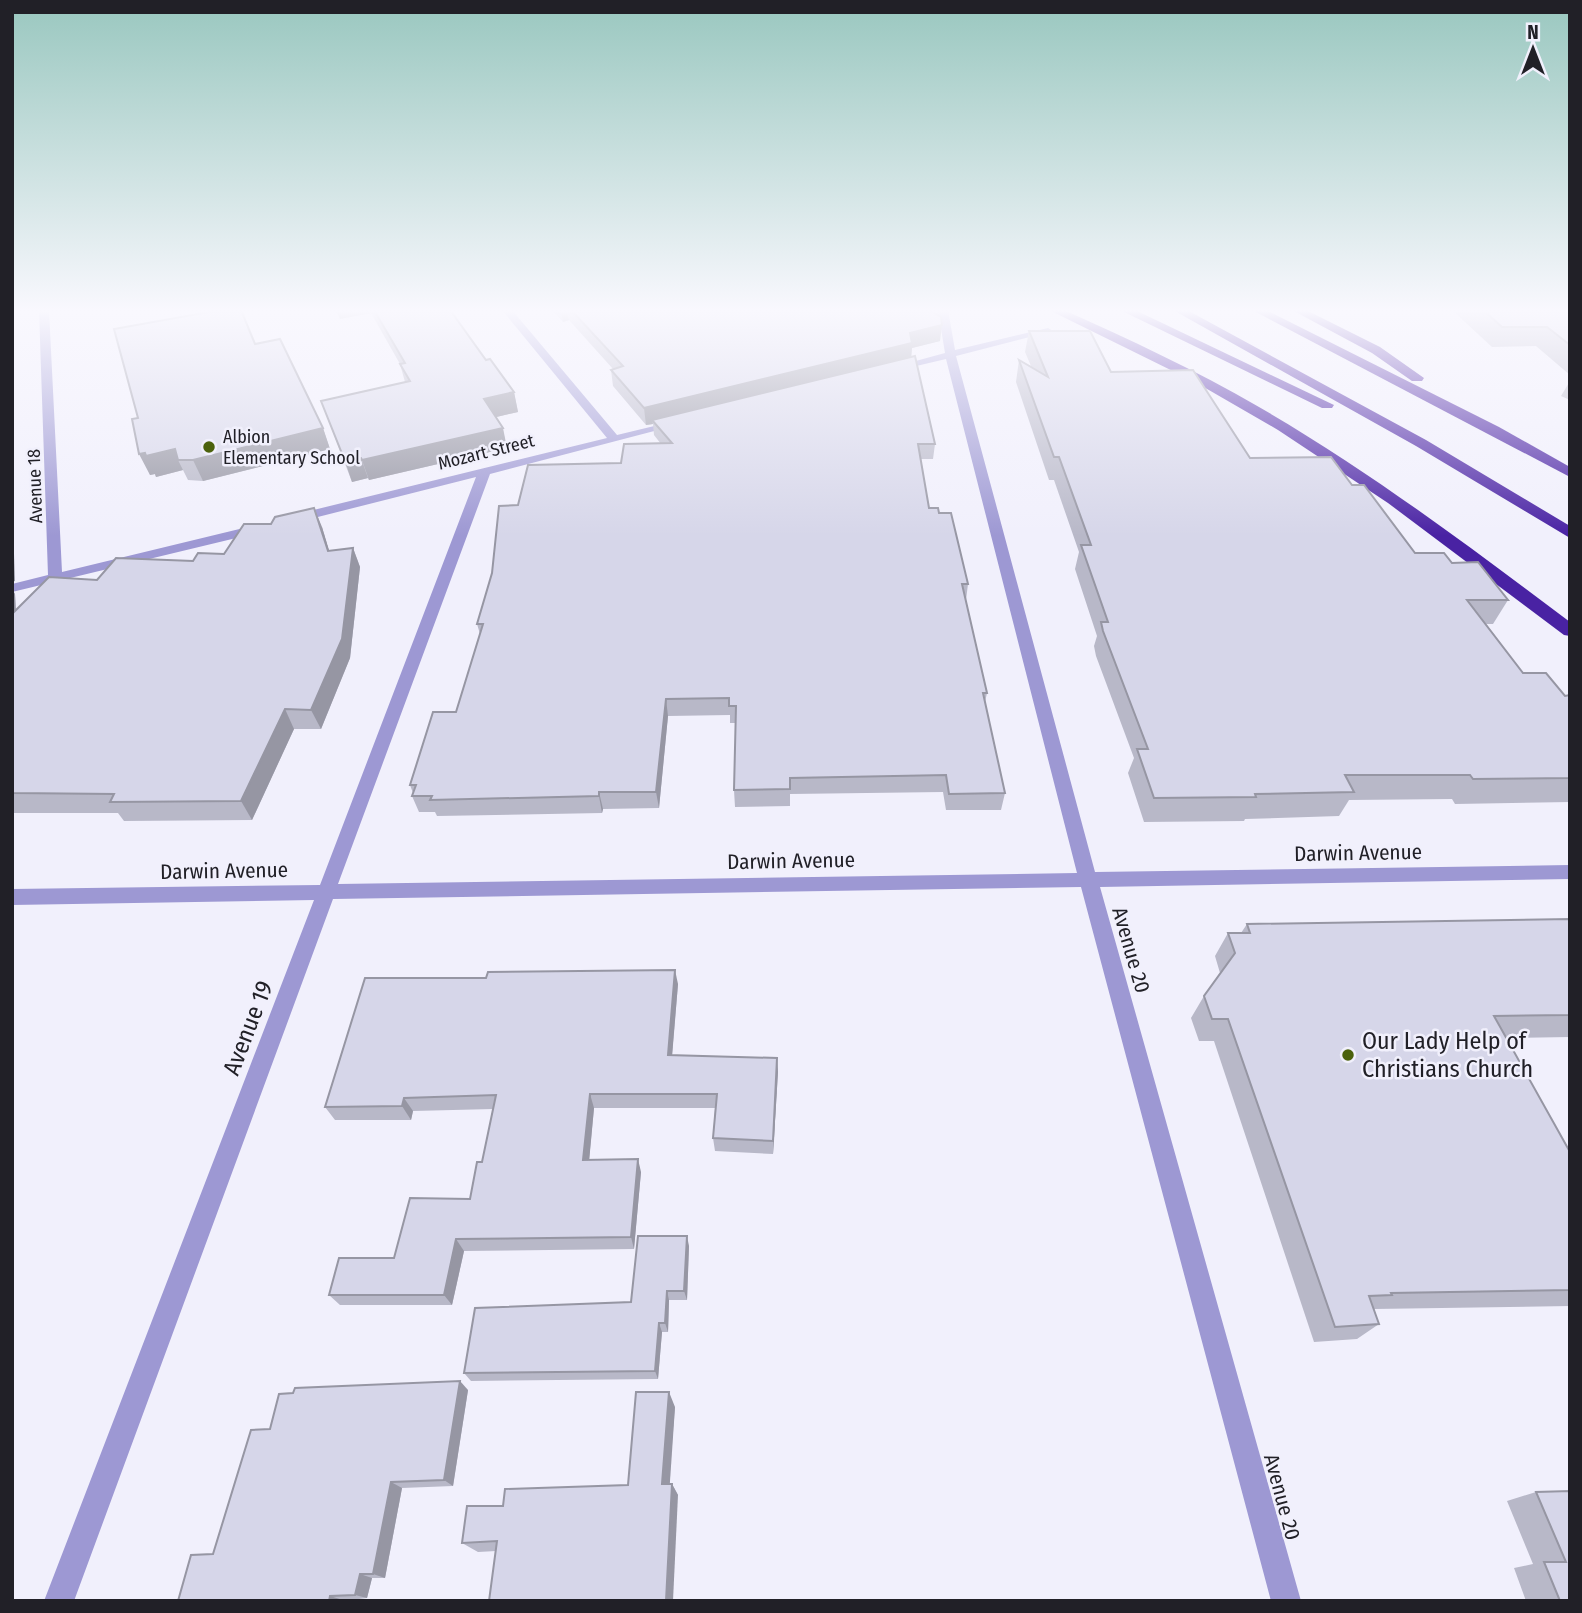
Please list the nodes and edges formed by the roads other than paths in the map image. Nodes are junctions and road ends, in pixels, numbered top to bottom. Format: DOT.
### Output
graph roads {
  1 [pos="47,385"];
  2 [pos="569,385"];
  3 [pos="958,385"];
  4 [pos="1209,385"];
  5 [pos="1286,385"];
  6 [pos="1316,385"];
  7 [pos="1406,385"];
  8 [pos="1428,385"];
  9 [pos="681,422"];
  10 [pos="1494,430"];
  11 [pos="614,439"];
  12 [pos="1421,443"];
  13 [pos="484,473"];
  14 [pos="1570,473"];
  15 [pos="283,522"];
  16 [pos="270,525"];
  17 [pos="1570,533"];
  18 [pos="55,578"];
  19 [pos="12,588"];
  20 [pos="1570,631"];
  21 [pos="1570,872"];
  22 [pos="1088,879"];
  23 [pos="327,892"];
  24 [pos="12,897"];
  25 [pos="59,1601"];
  26 [pos="1286,1601"];
  1 -- 18 [label="street, Avenue 18"];
  2 -- 11 [label="street"];
  3 -- 22 [label="street, Avenue 20"];
  4 -- 20 [label="highway"];
  5 -- 12 [label="highway"];
  6 -- 12 [label="highway"];
  7 -- 10 [label="highway"];
  8 -- 10 [label="highway"];
  9 -- 11 [label="street, Mozart Street"];
  10 -- 14 [label="highway"];
  11 -- 13 [label="street, Mozart Street"];
  12 -- 17 [label="highway"];
  13 -- 15 [label="street, Mozart Street"];
  13 -- 23 [label="street, Avenue 19"];
  16 -- 18 [label="street"];
  18 -- 19 [label="street"];
  21 -- 22 [label="street, Darwin Avenue"];
  22 -- 23 [label="street, Darwin Avenue"];
  22 -- 26 [label="street, Avenue 20"];
  23 -- 24 [label="street, Darwin Avenue"];
  23 -- 25 [label="street, Avenue 19"];
}
